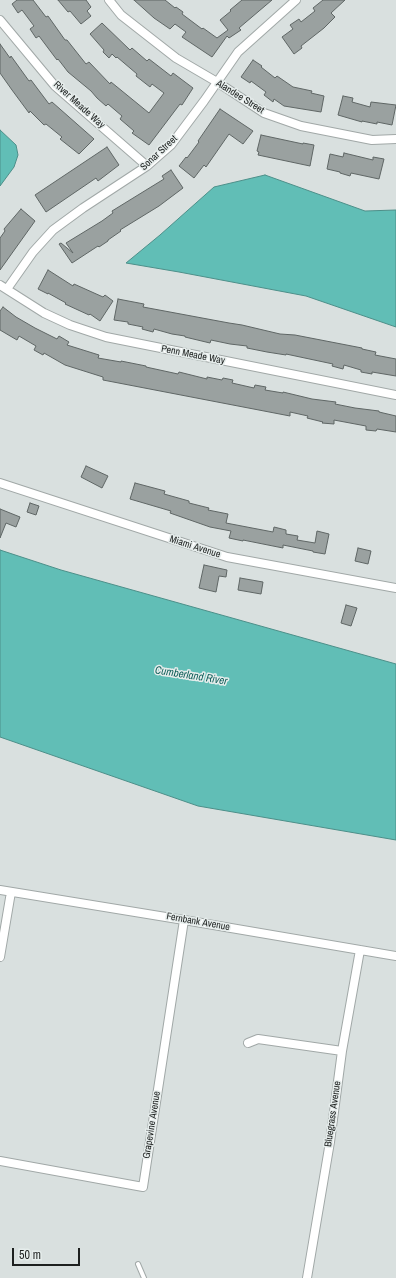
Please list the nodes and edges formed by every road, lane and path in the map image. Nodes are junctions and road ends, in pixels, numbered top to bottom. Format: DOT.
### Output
graph roads {
  1 [pos="109,0"];
  2 [pos="296,0"];
  3 [pos="0,20"];
  4 [pos="217,82"];
  5 [pos="396,139"];
  6 [pos="147,166"];
  7 [pos="3,287"];
  8 [pos="396,395"];
  9 [pos="0,483"];
  10 [pos="396,588"];
  11 [pos="0,890"];
  12 [pos="11,892"];
  13 [pos="184,920"];
  14 [pos="360,950"];
  15 [pos="396,956"];
  16 [pos="0,957"];
  17 [pos="248,1043"];
  18 [pos="342,1051"];
  19 [pos="0,1161"];
  20 [pos="138,1264"];
  21 [pos="144,1278"];
  22 [pos="306,1278"];
  1 -- 4 [label="street, Alandee Street"];
  2 -- 4 [label="street, Sonar Street"];
  3 -- 6 [label="street, River Meade Way"];
  4 -- 5 [label="street, Alandee Street"];
  4 -- 6 [label="street, Sonar Street"];
  6 -- 7 [label="street, Sonar Street"];
  7 -- 8 [label="street, Penn Meade Way"];
  9 -- 10 [label="street, Miami Avenue"];
  11 -- 12 [label="street, Fernbank Avenue"];
  12 -- 13 [label="street, Fernbank Avenue"];
  12 -- 16 [label="street"];
  13 -- 14 [label="street, Fernbank Avenue"];
  13 -- 19 [label="street, Grapevine Avenue"];
  14 -- 15 [label="street, Fernbank Avenue"];
  14 -- 18 [label="street, Bluegrass Avenue"];
  17 -- 18 [label="street"];
  18 -- 22 [label="street, Bluegrass Avenue"];
  20 -- 21 [label="lane"];
}
